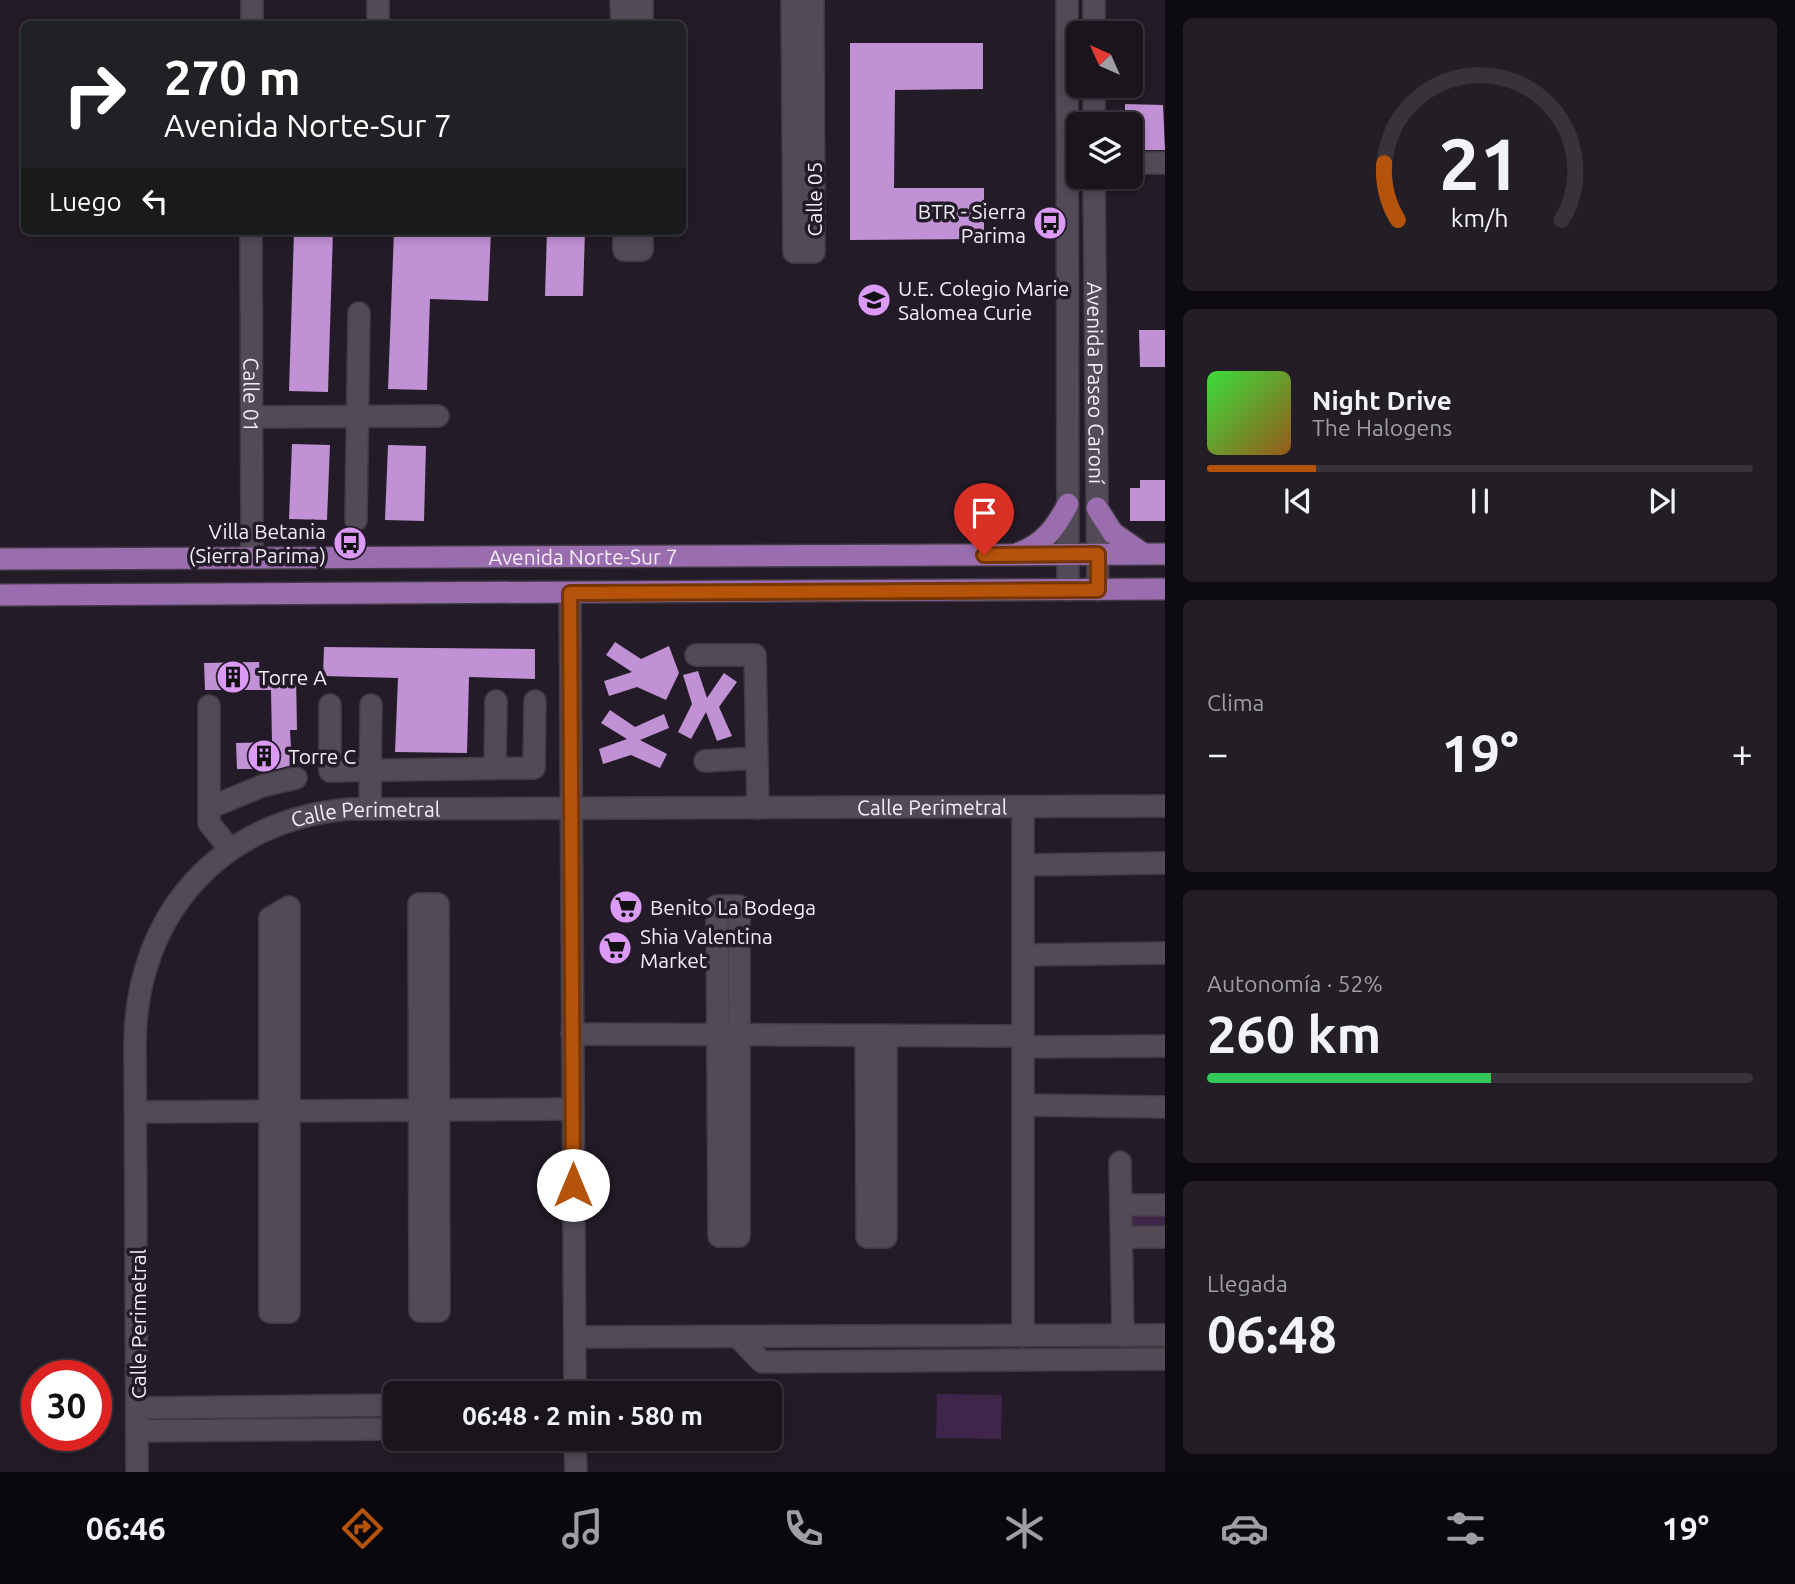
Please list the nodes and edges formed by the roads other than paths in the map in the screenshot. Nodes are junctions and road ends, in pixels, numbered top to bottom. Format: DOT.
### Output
graph roads {
  1 [pos="252,0"];
  2 [pos="378,0"];
  3 [pos="621,0"];
  4 [pos="642,0"];
  5 [pos="792,0"];
  6 [pos="813,0"];
  7 [pos="1067,0"];
  8 [pos="1094,0"];
  9 [pos="252,21"];
  10 [pos="378,21"];
  11 [pos="622,21"];
  12 [pos="642,21"];
  13 [pos="1094,21"];
  14 [pos="1071,112"];
  15 [pos="1143,163"];
  16 [pos="1165,163"];
  17 [pos="1073,189"];
  18 [pos="1094,189"];
  19 [pos="251,235"];
  20 [pos="624,235"];
  21 [pos="642,235"];
  22 [pos="359,313"];
  23 [pos="358,416"];
  24 [pos="438,416"];
  25 [pos="253,417"];
  26 [pos="1068,504"];
  27 [pos="1097,508"];
  28 [pos="356,520"];
  29 [pos="1067,554"];
  30 [pos="1098,554"];
  31 [pos="1154,554"];
  32 [pos="1011,555"];
  33 [pos="252,558"];
  34 [pos="0,559"];
  35 [pos="1165,589"];
  36 [pos="1068,590"];
  37 [pos="1098,590"];
  38 [pos="570,593"];
  39 [pos="0,595"];
  40 [pos="696,655"];
  41 [pos="496,701"];
  42 [pos="535,701"];
  43 [pos="330,705"];
  44 [pos="371,705"];
  45 [pos="209,706"];
  46 [pos="757,758"];
  47 [pos="705,761"];
  48 [pos="495,768"];
  49 [pos="370,770"];
  50 [pos="296,778"];
  51 [pos="571,806"];
  52 [pos="1165,806"];
  53 [pos="1023,807"];
  54 [pos="209,808"];
  55 [pos="370,808"];
  56 [pos="758,808"];
  57 [pos="230,849"];
  58 [pos="1165,863"];
  59 [pos="1023,865"];
  60 [pos="1165,953"];
  61 [pos="1023,955"];
  62 [pos="572,1034"];
  63 [pos="728,1035"];
  64 [pos="876,1035"];
  65 [pos="1023,1042"];
  66 [pos="1165,1046"];
  67 [pos="1023,1105"];
  68 [pos="1165,1107"];
  69 [pos="573,1109"];
  70 [pos="429,1110"];
  71 [pos="279,1111"];
  72 [pos="137,1112"];
  73 [pos="1121,1163"];
  74 [pos="1121,1205"];
  75 [pos="1165,1205"];
  76 [pos="1122,1237"];
  77 [pos="1165,1237"];
  78 [pos="1165,1335"];
  79 [pos="1023,1336"];
  80 [pos="1123,1336"];
  81 [pos="738,1337"];
  82 [pos="575,1338"];
  83 [pos="1165,1359"];
  84 [pos="575,1381"];
  85 [pos="383,1405"];
  86 [pos="304,1406"];
  87 [pos="138,1408"];
  88 [pos="383,1429"];
  89 [pos="303,1430"];
  90 [pos="137,1431"];
  91 [pos="576,1451"];
  92 [pos="137,1472"];
  93 [pos="576,1472"];
  1 -- 9 [label="street"];
  2 -- 10 [label="street"];
  3 -- 11 [label="street"];
  4 -- 12 [label="street"];
  5 -- 6 [label="street, Calle 05"];
  7 -- 14 [label="street, Avenida Paseo Caroní"];
  8 -- 13 [label="street"];
  15 -- 16 [label="street"];
  17 -- 26 [label="street, Avenida Paseo Caroní"];
  18 -- 27 [label="street, Avenida Paseo Caroní"];
  19 -- 25 [label="street, Calle 01"];
  20 -- 21 [label="street"];
  22 -- 23 [label="street"];
  23 -- 24 [label="street"];
  23 -- 25 [label="street"];
  23 -- 28 [label="street"];
  25 -- 33 [label="street, Calle 01"];
  26 -- 29 [label="street, Avenida Paseo Caroní"];
  26 -- 32 [label="main road"];
  27 -- 30 [label="street, Avenida Paseo Caroní"];
  27 -- 31 [label="main road"];
  29 -- 30 [label="main road, Avenida Norte-Sur 7"];
  29 -- 32 [label="main road, Avenida Norte-Sur 7"];
  29 -- 36 [label="street, Avenida Paseo Caroní"];
  30 -- 31 [label="main road, Avenida Norte-Sur 7"];
  30 -- 37 [label="street, Avenida Paseo Caroní"];
  32 -- 33 [label="main road, Avenida Norte-Sur 7"];
  33 -- 34 [label="main road, Avenida Norte-Sur 7"];
  35 -- 37 [label="main road, Avenida Norte-Sur 7"];
  36 -- 37 [label="main road, Avenida Norte-Sur 7"];
  36 -- 38 [label="main road, Avenida Norte-Sur 7"];
  38 -- 39 [label="main road, Avenida Norte-Sur 7"];
  38 -- 51 [label="street"];
  40 -- 46 [label="street"];
  41 -- 48 [label="street"];
  42 -- 48 [label="street"];
  43 -- 49 [label="street"];
  44 -- 49 [label="street"];
  45 -- 54 [label="street"];
  46 -- 47 [label="street"];
  46 -- 56 [label="street"];
  48 -- 49 [label="street"];
  49 -- 55 [label="street"];
  50 -- 54 [label="street"];
  51 -- 55 [label="street, Calle Perimetral"];
  51 -- 56 [label="street, Calle Perimetral"];
  51 -- 62 [label="street"];
  52 -- 53 [label="street, Calle Perimetral"];
  53 -- 56 [label="street, Calle Perimetral"];
  53 -- 59 [label="street"];
  54 -- 57 [label="street"];
  55 -- 57 [label="street, Calle Perimetral"];
  57 -- 72 [label="street, Calle Perimetral"];
  58 -- 59 [label="street"];
  59 -- 61 [label="street"];
  60 -- 61 [label="street"];
  61 -- 65 [label="street"];
  62 -- 63 [label="street"];
  62 -- 69 [label="street"];
  63 -- 63 [label="street"];
  63 -- 63 [label="street"];
  63 -- 64 [label="street"];
  64 -- 64 [label="street"];
  64 -- 65 [label="street"];
  65 -- 66 [label="street"];
  65 -- 67 [label="street"];
  67 -- 68 [label="street"];
  67 -- 79 [label="street"];
  69 -- 70 [label="street"];
  69 -- 82 [label="street"];
  70 -- 70 [label="street"];
  70 -- 70 [label="street"];
  70 -- 71 [label="street"];
  71 -- 71 [label="street"];
  71 -- 71 [label="street"];
  71 -- 72 [label="street"];
  72 -- 87 [label="street, Calle Perimetral"];
  73 -- 74 [label="street"];
  74 -- 75 [label="street"];
  74 -- 76 [label="street"];
  76 -- 77 [label="street"];
  76 -- 80 [label="street"];
  78 -- 80 [label="street"];
  79 -- 80 [label="street"];
  79 -- 81 [label="street"];
  81 -- 82 [label="street"];
  81 -- 83 [label="street"];
  82 -- 84 [label="street"];
  85 -- 86 [label="street"];
  86 -- 87 [label="street"];
  86 -- 89 [label="street"];
  87 -- 90 [label="street, Calle Perimetral"];
  88 -- 89 [label="street"];
  89 -- 90 [label="street"];
  90 -- 92 [label="street, Calle Perimetral"];
  91 -- 93 [label="street"];
}
